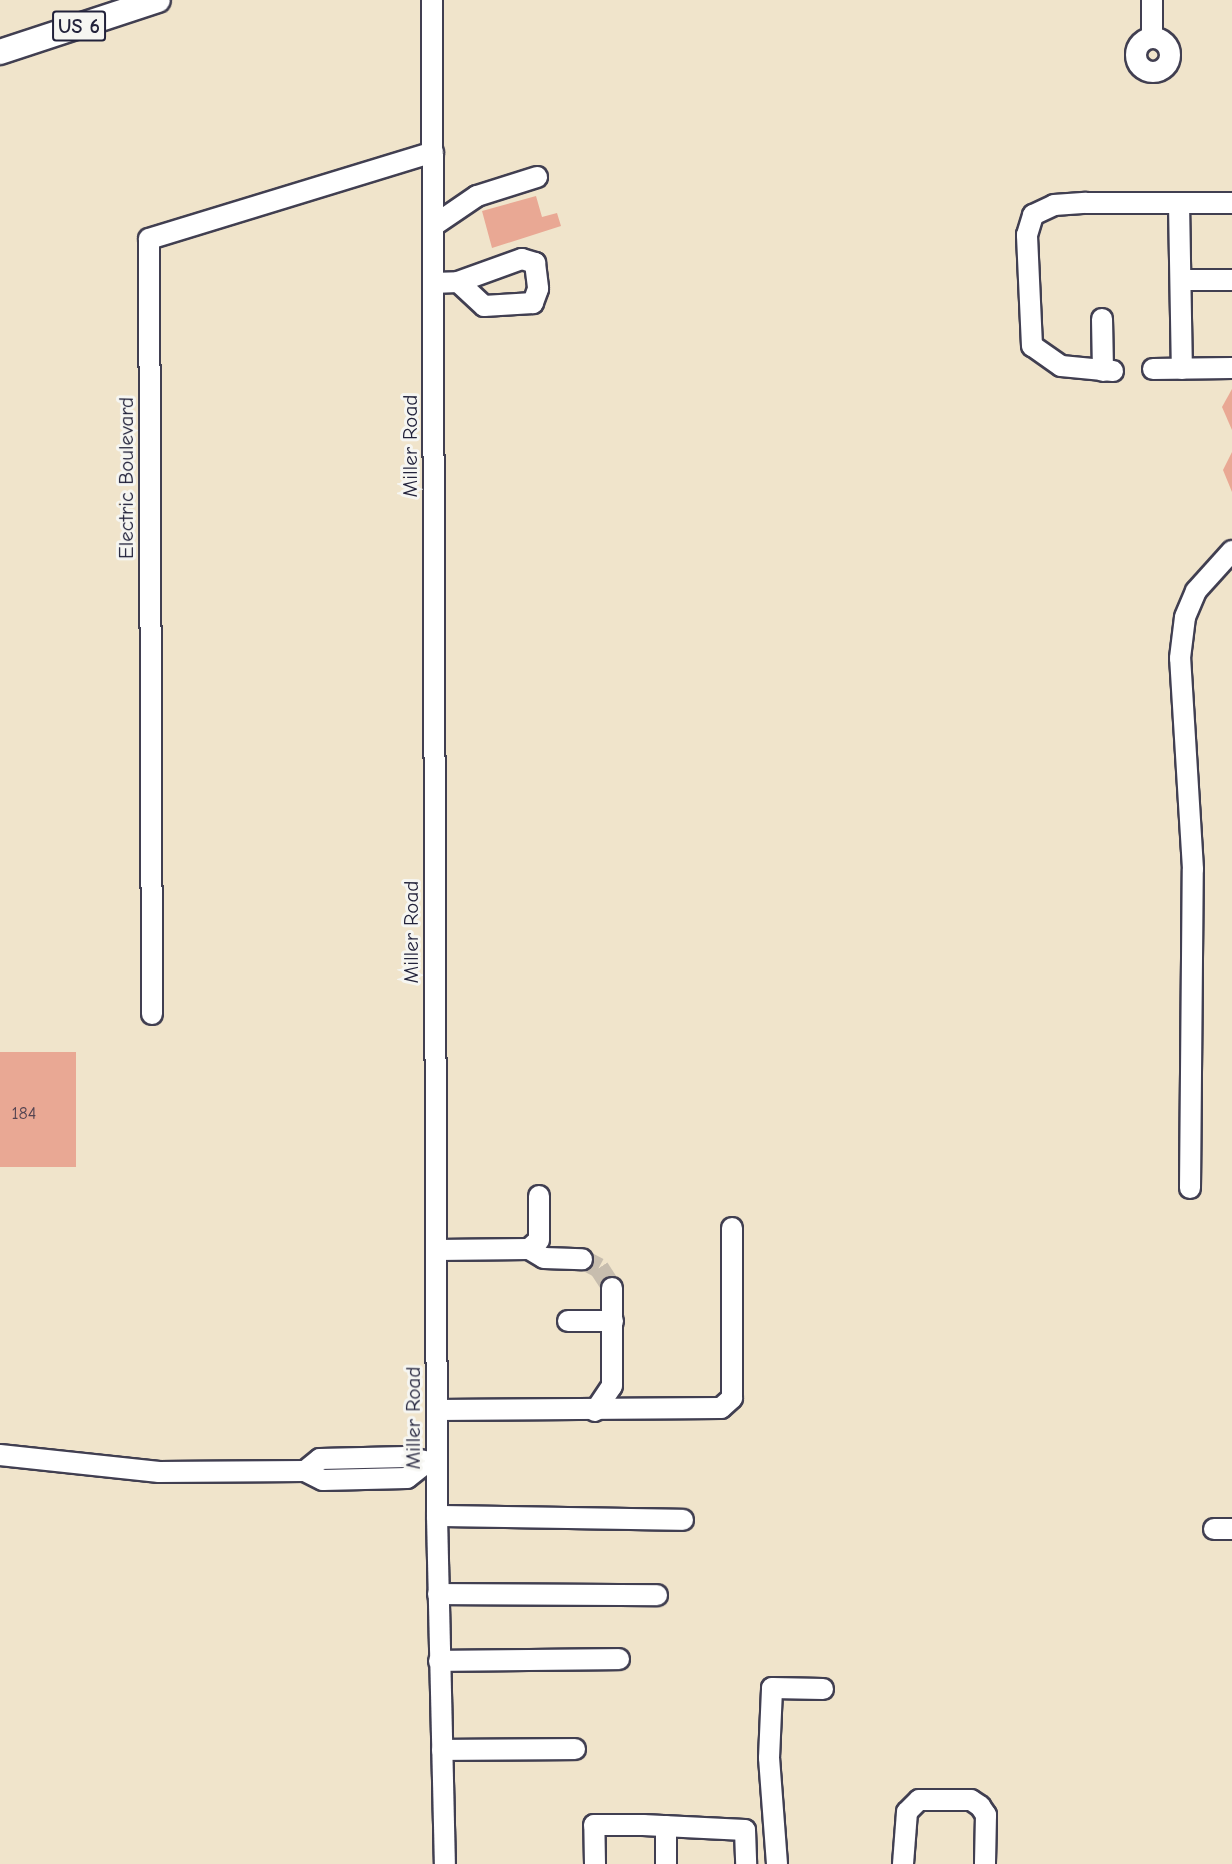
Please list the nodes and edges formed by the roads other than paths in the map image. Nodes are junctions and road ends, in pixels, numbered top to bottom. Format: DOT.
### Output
graph roads {
  1 [pos="158,0"];
  2 [pos="432,0"];
  3 [pos="1152,0"];
  4 [pos="1152,36"];
  5 [pos="0,52"];
  6 [pos="433,152"];
  7 [pos="537,177"];
  8 [pos="1179,203"];
  9 [pos="1232,203"];
  10 [pos="433,226"];
  11 [pos="1181,280"];
  12 [pos="1232,280"];
  13 [pos="458,282"];
  14 [pos="433,283"];
  15 [pos="1102,319"];
  16 [pos="1232,368"];
  17 [pos="1153,369"];
  18 [pos="1182,369"];
  19 [pos="1232,553"];
  20 [pos="152,1014"];
  21 [pos="1190,1188"];
  22 [pos="538,1196"];
  23 [pos="732,1228"];
  24 [pos="529,1249"];
  25 [pos="436,1251"];
  26 [pos="582,1259"];
  27 [pos="612,1288"];
  28 [pos="568,1321"];
  29 [pos="613,1321"];
  30 [pos="437,1410"];
  31 [pos="595,1411"];
  32 [pos="0,1455"];
  33 [pos="432,1463"];
  34 [pos="437,1516"];
  35 [pos="683,1520"];
  36 [pos="438,1594"];
  37 [pos="657,1595"];
  38 [pos="618,1659"];
  39 [pos="439,1661"];
  40 [pos="823,1689"];
  41 [pos="575,1749"];
  42 [pos="442,1750"];
  43 [pos="666,1826"];
  44 [pos="445,1864"];
  45 [pos="595,1864"];
  46 [pos="666,1864"];
  47 [pos="746,1864"];
  48 [pos="777,1864"];
  49 [pos="903,1864"];
  50 [pos="985,1864"];
  1 -- 5 [label="main road, US 6"];
  2 -- 6 [label="street, Miller Road"];
  3 -- 4 [label="street"];
  6 -- 10 [label="street, Miller Road"];
  6 -- 20 [label="street, Electric Boulevard"];
  7 -- 10 [label="street"];
  8 -- 9 [label="street"];
  8 -- 11 [label="street"];
  8 -- 15 [label="street"];
  10 -- 14 [label="street, Miller Road"];
  11 -- 12 [label="street"];
  11 -- 18 [label="street"];
  13 -- 14 [label="street"];
  14 -- 25 [label="street, Miller Road"];
  16 -- 18 [label="street"];
  17 -- 18 [label="street"];
  19 -- 21 [label="street"];
  22 -- 24 [label="street"];
  23 -- 31 [label="street"];
  24 -- 25 [label="street"];
  24 -- 26 [label="street"];
  25 -- 30 [label="street, Miller Road"];
  27 -- 29 [label="street"];
  28 -- 29 [label="street"];
  29 -- 31 [label="street"];
  30 -- 31 [label="street"];
  30 -- 33 [label="street, Miller Road"];
  32 -- 33 [label="street"];
  33 -- 34 [label="street, Miller Road"];
  34 -- 35 [label="street"];
  34 -- 36 [label="street, Miller Road"];
  36 -- 37 [label="street"];
  36 -- 39 [label="street, Miller Road"];
  38 -- 39 [label="street"];
  39 -- 42 [label="street, Miller Road"];
  40 -- 48 [label="street"];
  41 -- 42 [label="street"];
  42 -- 44 [label="street, Miller Road"];
  43 -- 45 [label="street"];
  43 -- 46 [label="street"];
  43 -- 47 [label="street"];
  49 -- 50 [label="street"];
}
